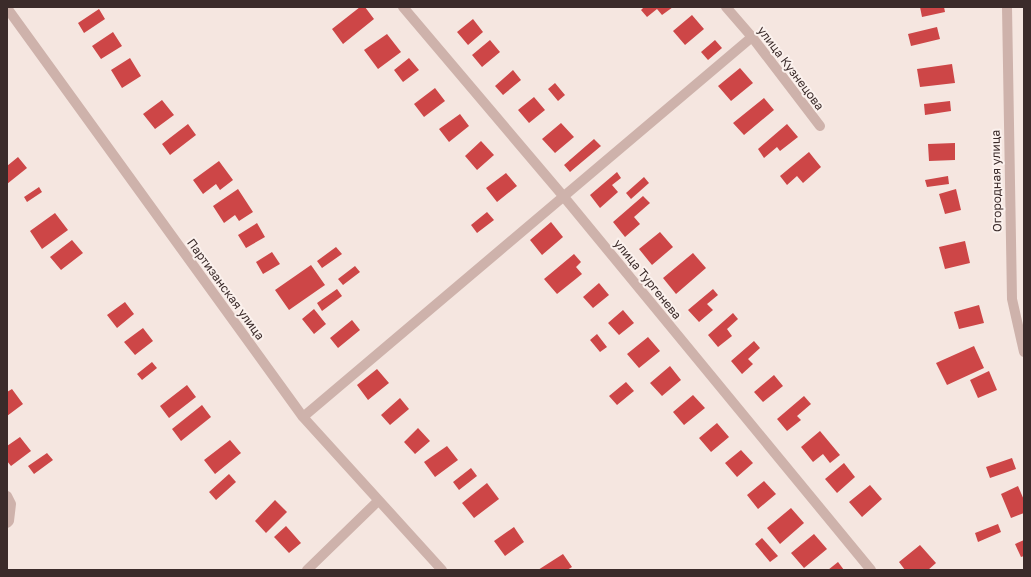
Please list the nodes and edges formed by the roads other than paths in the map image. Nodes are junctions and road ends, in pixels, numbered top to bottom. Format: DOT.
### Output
graph roads {
  1 [pos="402,7"];
  2 [pos="726,7"];
  3 [pos="1007,7"];
  4 [pos="7,8"];
  5 [pos="752,37"];
  6 [pos="820,126"];
  7 [pos="564,197"];
  8 [pos="1024,352"];
  9 [pos="303,417"];
  10 [pos="7,496"];
  11 [pos="378,501"];
  12 [pos="7,523"];
  13 [pos="307,570"];
  14 [pos="442,570"];
  15 [pos="871,570"];
  1 -- 7 [label="street, улица Тургенева"];
  2 -- 5 [label="street, улица Кузнецова"];
  3 -- 8 [label="street, Огородная улица"];
  4 -- 9 [label="street, Партизанская улица"];
  5 -- 6 [label="street, улица Кузнецова"];
  5 -- 7 [label="street"];
  7 -- 9 [label="street"];
  7 -- 15 [label="street, улица Тургенева"];
  9 -- 11 [label="street, Партизанская улица"];
  10 -- 12 [label="street"];
  11 -- 13 [label="street"];
  11 -- 14 [label="street, Партизанская улица"];
}
